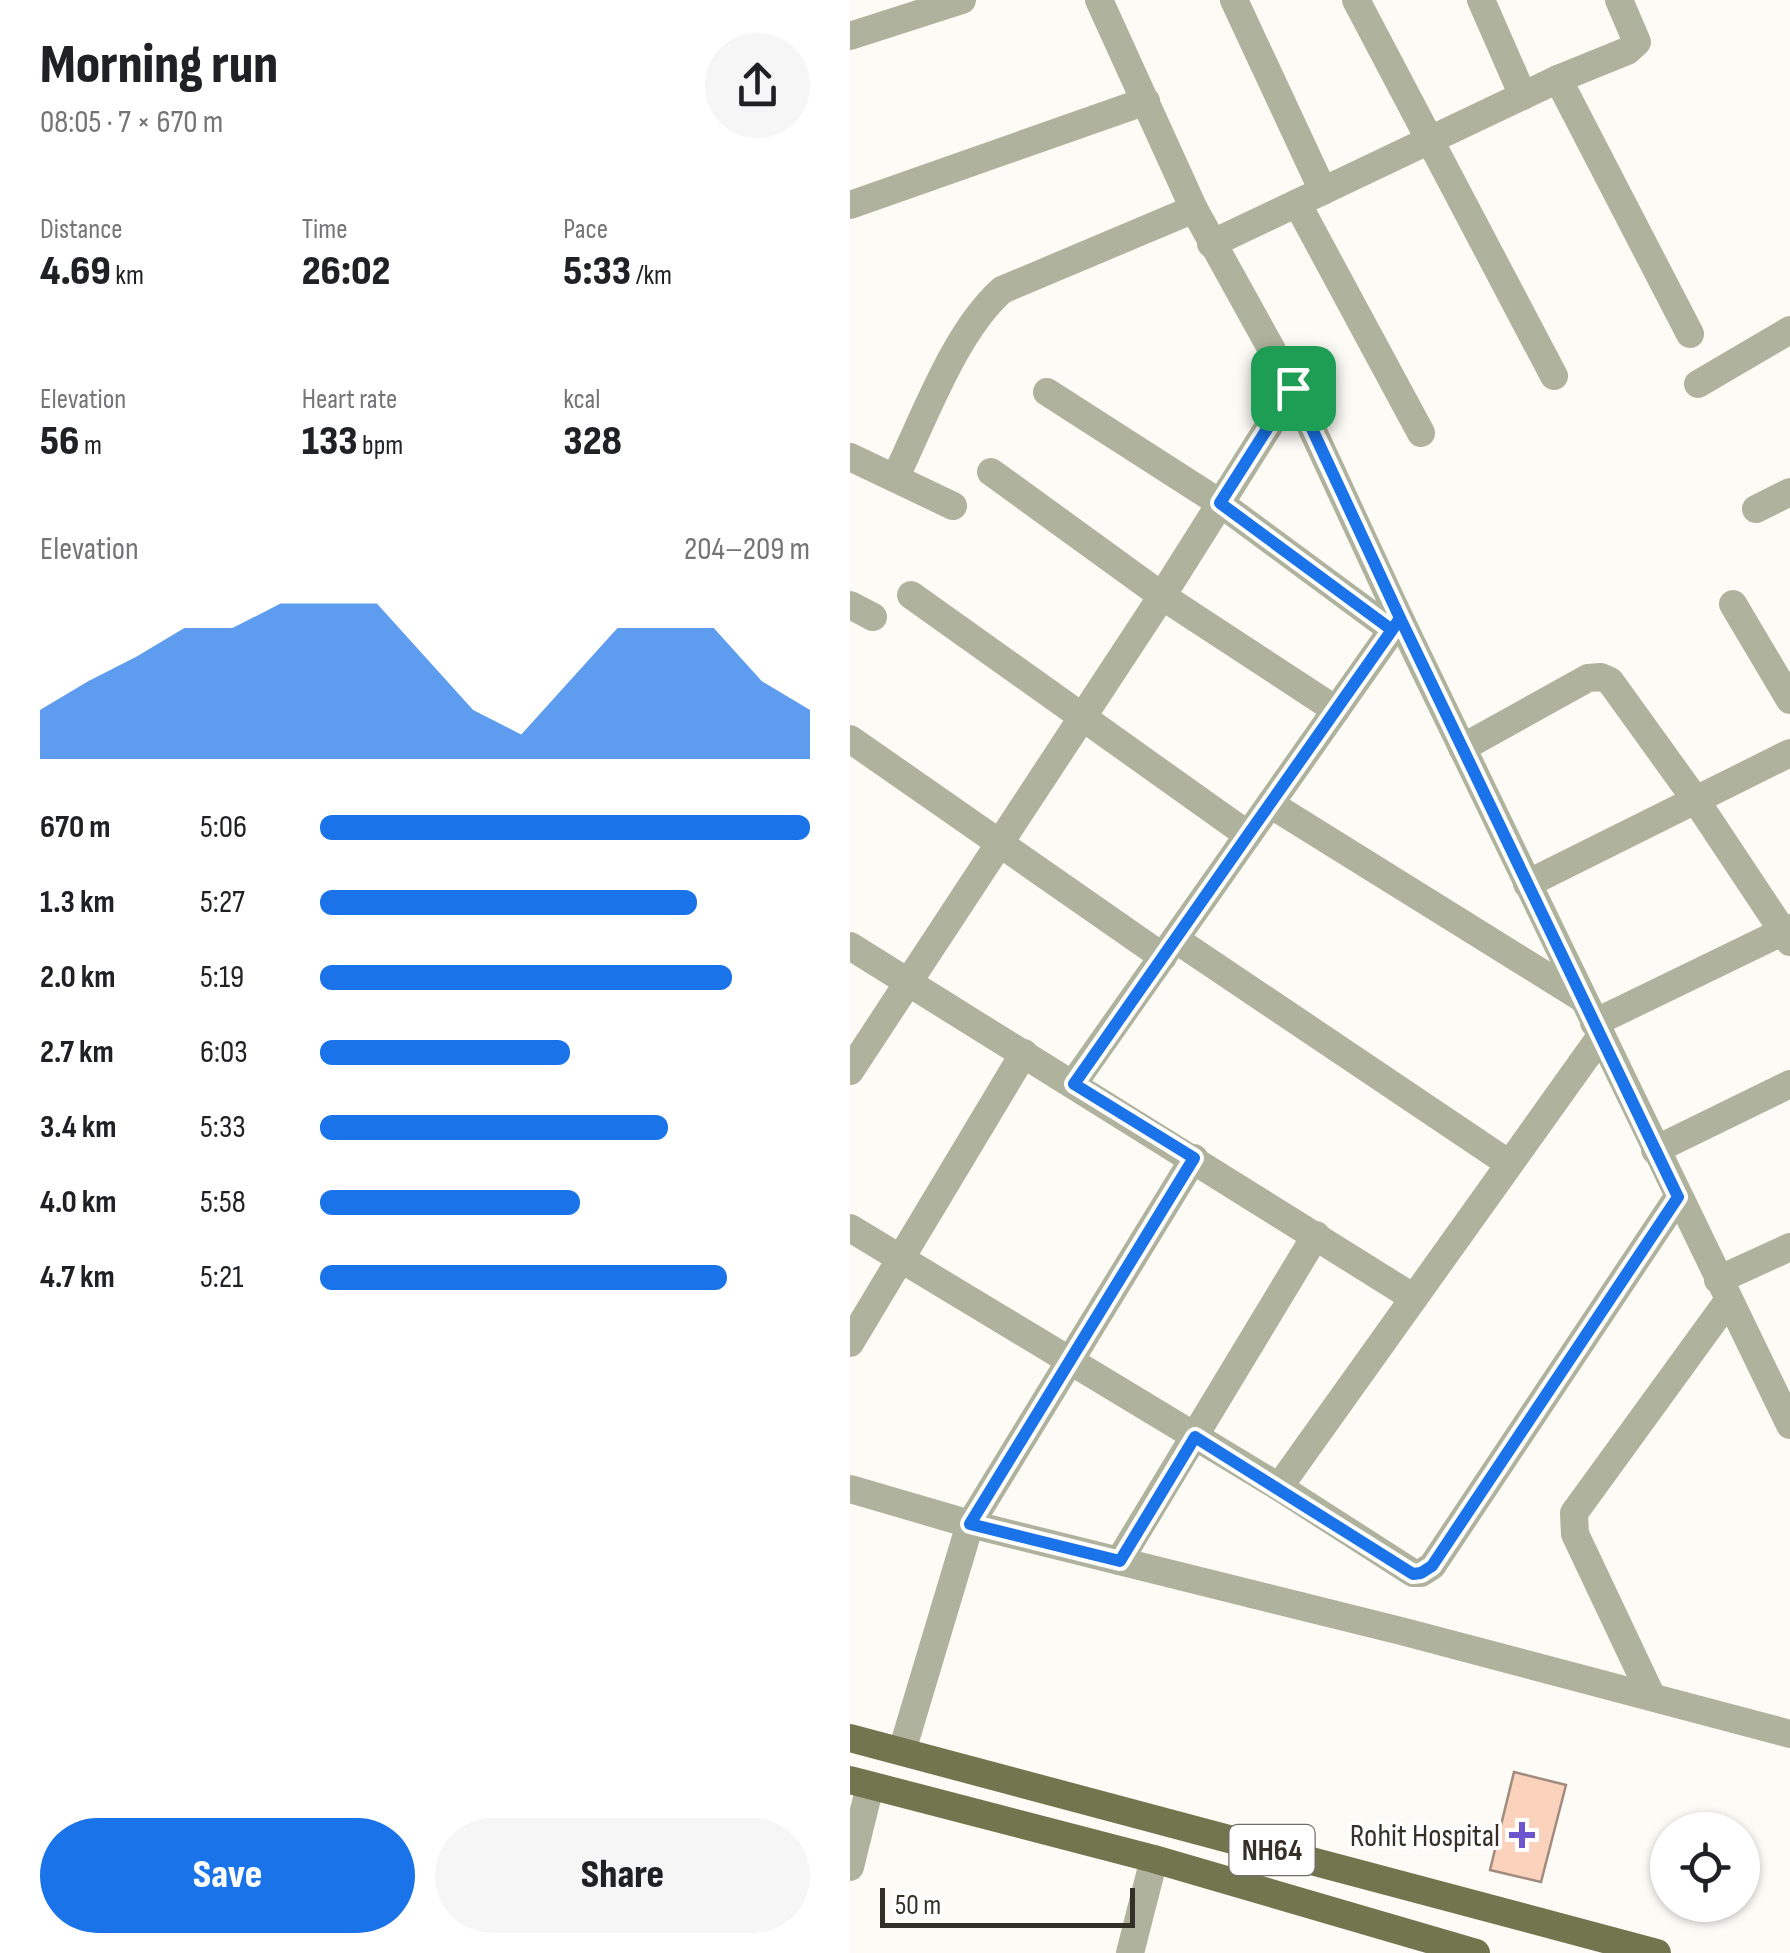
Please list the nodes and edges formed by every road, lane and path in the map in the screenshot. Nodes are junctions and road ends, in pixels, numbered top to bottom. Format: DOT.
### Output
graph roads {
  1 [pos="962,0"];
  2 [pos="1099,0"];
  3 [pos="1234,0"];
  4 [pos="1356,0"];
  5 [pos="1480,0"];
  6 [pos="1619,0"];
  7 [pos="850,36"];
  8 [pos="1558,79"];
  9 [pos="1523,96"];
  10 [pos="1146,101"];
  11 [pos="1429,140"];
  12 [pos="1323,191"];
  13 [pos="1297,203"];
  14 [pos="850,205"];
  15 [pos="1194,210"];
  16 [pos="1211,244"];
  17 [pos="1790,330"];
  18 [pos="1690,334"];
  19 [pos="1554,376"];
  20 [pos="1698,384"];
  21 [pos="1293,388"];
  22 [pos="1047,392"];
  23 [pos="1421,433"];
  24 [pos="850,457"];
  25 [pos="991,472"];
  26 [pos="895,478"];
  27 [pos="1790,492"];
  28 [pos="1220,503"];
  29 [pos="953,506"];
  30 [pos="1756,509"];
  31 [pos="912,595"];
  32 [pos="1162,596"];
  33 [pos="1733,604"];
  34 [pos="1396,624"];
  35 [pos="1790,700"];
  36 [pos="1336,710"];
  37 [pos="1082,717"];
  38 [pos="850,739"];
  39 [pos="1462,748"];
  40 [pos="1790,752"];
  41 [pos="1695,799"];
  42 [pos="1270,804"];
  43 [pos="1248,835"];
  44 [pos="998,845"];
  45 [pos="1527,884"];
  46 [pos="1788,934"];
  47 [pos="850,946"];
  48 [pos="1169,948"];
  49 [pos="908,982"];
  50 [pos="1592,1019"];
  51 [pos="1024,1053"];
  52 [pos="850,1071"];
  53 [pos="1074,1084"];
  54 [pos="1790,1084"];
  55 [pos="1655,1150"];
  56 [pos="1194,1158"];
  57 [pos="1508,1163"];
  58 [pos="1678,1197"];
  59 [pos="850,1228"];
  60 [pos="1316,1236"];
  61 [pos="1790,1247"];
  62 [pos="901,1259"];
  63 [pos="1723,1290"];
  64 [pos="1414,1298"];
  65 [pos="850,1343"];
  66 [pos="1070,1361"];
  67 [pos="1790,1425"];
  68 [pos="1195,1437"];
  69 [pos="1279,1488"];
  70 [pos="850,1489"];
  71 [pos="970,1524"];
  72 [pos="1120,1561"];
  73 [pos="1652,1697"];
  74 [pos="850,1724"];
  75 [pos="1790,1734"];
  76 [pos="850,1738"];
  77 [pos="894,1749"];
  78 [pos="859,1785"];
  79 [pos="1154,1859"];
  80 [pos="850,1867"];
  81 [pos="1130,1953"];
  82 [pos="1476,1953"];
  83 [pos="1657,1953"];
  1 -- 7 [label="street"];
  2 -- 10 [label="street"];
  3 -- 12 [label="street"];
  4 -- 11 [label="street"];
  5 -- 9 [label="street"];
  6 -- 8 [label="street"];
  8 -- 9 [label="street"];
  8 -- 18 [label="street"];
  9 -- 11 [label="street"];
  10 -- 14 [label="street"];
  10 -- 15 [label="street"];
  11 -- 12 [label="street"];
  11 -- 19 [label="street"];
  12 -- 13 [label="street"];
  13 -- 16 [label="street"];
  13 -- 23 [label="street"];
  15 -- 16 [label="street"];
  15 -- 26 [label="street"];
  16 -- 21 [label="street"];
  17 -- 20 [label="street"];
  21 -- 28 [label="street"];
  21 -- 34 [label="street"];
  22 -- 28 [label="street"];
  24 -- 26 [label="street"];
  25 -- 32 [label="street"];
  26 -- 29 [label="street"];
  27 -- 30 [label="street"];
  28 -- 32 [label="street"];
  28 -- 34 [label="street"];
  31 -- 37 [label="street"];
  32 -- 36 [label="street"];
  32 -- 37 [label="street"];
  33 -- 35 [label="street"];
  34 -- 36 [label="street"];
  34 -- 39 [label="street"];
  36 -- 42 [label="street"];
  37 -- 43 [label="street"];
  37 -- 44 [label="street"];
  38 -- 44 [label="street"];
  39 -- 41 [label="street"];
  39 -- 45 [label="street"];
  40 -- 41 [label="street"];
  41 -- 45 [label="street"];
  41 -- 46 [label="street"];
  42 -- 43 [label="street"];
  42 -- 50 [label="street"];
  43 -- 48 [label="street"];
  44 -- 48 [label="street"];
  44 -- 49 [label="street"];
  45 -- 50 [label="street"];
  46 -- 50 [label="street"];
  47 -- 49 [label="street"];
  48 -- 53 [label="street"];
  48 -- 57 [label="street"];
  49 -- 51 [label="street"];
  49 -- 52 [label="street"];
  50 -- 55 [label="street"];
  50 -- 57 [label="street"];
  51 -- 53 [label="street"];
  51 -- 62 [label="street"];
  53 -- 56 [label="street"];
  54 -- 55 [label="street"];
  55 -- 58 [label="street"];
  56 -- 60 [label="street"];
  56 -- 66 [label="street"];
  57 -- 64 [label="street"];
  58 -- 63 [label="street"];
  58 -- 69 [label="street"];
  59 -- 62 [label="street"];
  60 -- 64 [label="street"];
  60 -- 68 [label="street"];
  61 -- 63 [label="street"];
  62 -- 65 [label="street"];
  62 -- 66 [label="street"];
  63 -- 67 [label="street"];
  63 -- 73 [label="street"];
  64 -- 69 [label="street"];
  66 -- 68 [label="street"];
  66 -- 71 [label="street"];
  68 -- 69 [label="street"];
  68 -- 72 [label="street"];
  70 -- 71 [label="street"];
  71 -- 72 [label="street"];
  71 -- 77 [label="street"];
  72 -- 73 [label="street"];
  73 -- 75 [label="street"];
  74 -- 77 [label="street"];
  76 -- 77 [label="main road, NH64"];
  77 -- 83 [label="main road, NH64"];
  78 -- 79 [label="main road, NH64"];
  78 -- 80 [label="street"];
  79 -- 81 [label="street"];
  79 -- 82 [label="main road, NH64"];
}
